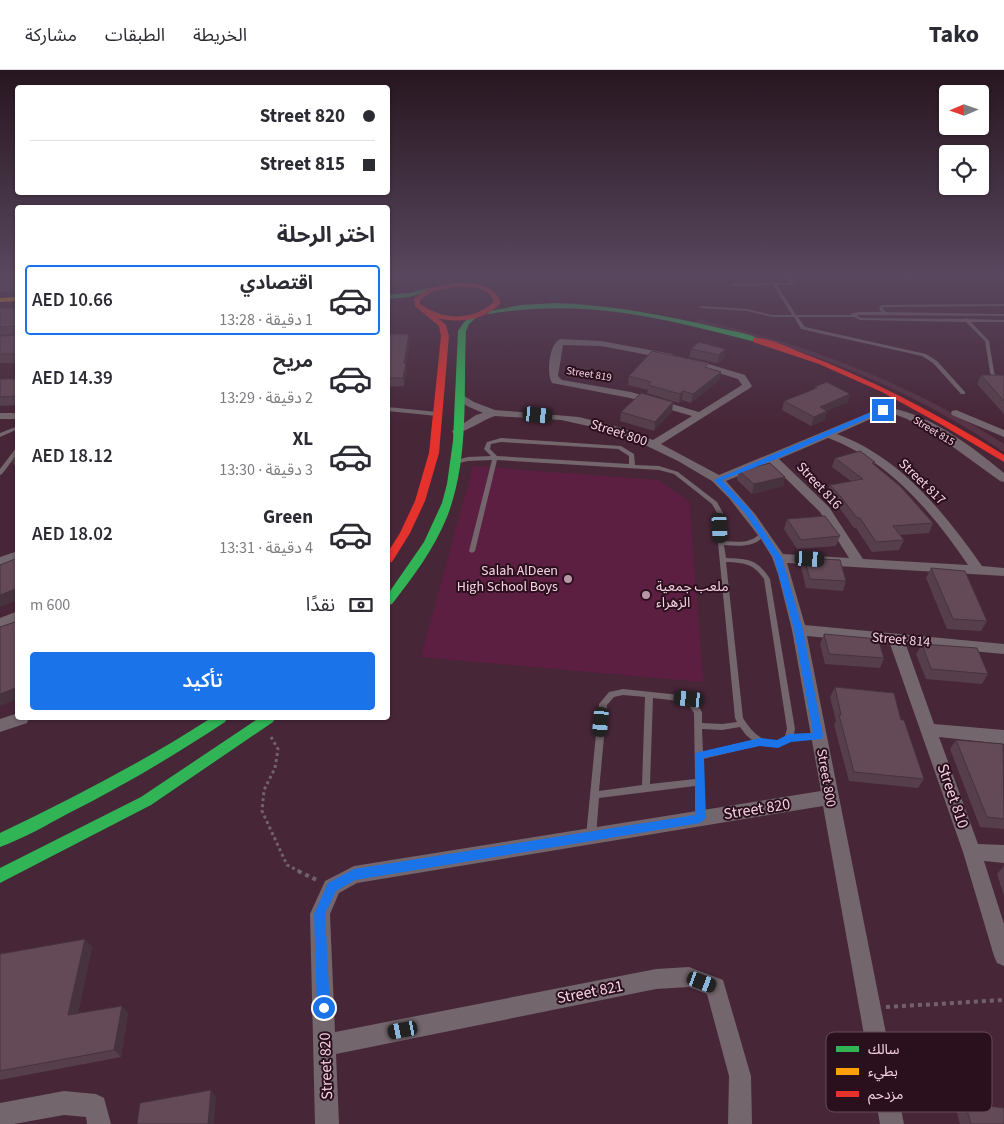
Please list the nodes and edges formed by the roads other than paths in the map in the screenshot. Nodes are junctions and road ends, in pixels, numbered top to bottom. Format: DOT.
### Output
graph roads {
  1 [pos="442,325"];
  2 [pos="465,325"];
  3 [pos="697,325"];
  4 [pos="728,325"];
  5 [pos="801,325"];
  6 [pos="972,325"];
  7 [pos="889,380"];
  8 [pos="997,382"];
  9 [pos="963,394"];
  10 [pos="459,396"];
  11 [pos="390,409"];
  12 [pos="952,411"];
  13 [pos="494,413"];
  14 [pos="437,414"];
  15 [pos="699,415"];
  16 [pos="0,416"];
  17 [pos="15,416"];
  18 [pos="15,428"];
  19 [pos="457,431"];
  20 [pos="828,434"];
  21 [pos="1004,434"];
  22 [pos="0,435"];
  23 [pos="1004,442"];
  24 [pos="654,444"];
  25 [pos="15,453"];
  26 [pos="495,458"];
  27 [pos="772,458"];
  28 [pos="1004,459"];
  29 [pos="454,462"];
  30 [pos="632,466"];
  31 [pos="0,473"];
  32 [pos="1004,479"];
  33 [pos="718,480"];
  34 [pos="762,534"];
  35 [pos="721,543"];
  36 [pos="472,551"];
  37 [pos="15,556"];
  38 [pos="390,557"];
  39 [pos="778,558"];
  40 [pos="723,560"];
  41 [pos="0,562"];
  42 [pos="858,562"];
  43 [pos="978,570"];
  44 [pos="1004,572"];
  45 [pos="390,599"];
  46 [pos="15,617"];
  47 [pos="0,624"];
  48 [pos="798,630"];
  49 [pos="896,639"];
  50 [pos="1004,649"];
  51 [pos="649,695"];
  52 [pos="16,720"];
  53 [pos="217,720"];
  54 [pos="263,721"];
  55 [pos="742,724"];
  56 [pos="0,726"];
  57 [pos="698,726"];
  58 [pos="930,730"];
  59 [pos="818,736"];
  60 [pos="1004,737"];
  61 [pos="789,738"];
  62 [pos="760,742"];
  63 [pos="699,756"];
  64 [pos="700,782"];
  65 [pos="646,789"];
  66 [pos="595,795"];
  67 [pos="829,797"];
  68 [pos="700,818"];
  69 [pos="592,836"];
  70 [pos="0,840"];
  71 [pos="972,852"];
  72 [pos="1004,854"];
  73 [pos="0,876"];
  74 [pos="1004,956"];
  75 [pos="875,1032"];
  76 [pos="325,1046"];
  77 [pos="0,1115"];
  78 [pos="99,1124"];
  79 [pos="327,1124"];
  80 [pos="740,1124"];
  1 -- 14 [label="street"];
  2 -- 10 [label="street"];
  3 -- 28 [label="street"];
  4 -- 7 [label="street"];
  5 -- 9 [label="lane"];
  6 -- 8 [label="lane"];
  10 -- 13 [label="street, Street 800"];
  10 -- 19 [label="street"];
  11 -- 14 [label="lane"];
  12 -- 21 [label="street"];
  12 -- 23 [label="street"];
  13 -- 19 [label="street, Street 800"];
  13 -- 24 [label="street, Street 800"];
  14 -- 38 [label="street"];
  15 -- 15 [label="street, Street 819"];
  15 -- 24 [label="street, Street 819"];
  16 -- 17 [label="street"];
  18 -- 22 [label="lane"];
  19 -- 29 [label="street"];
  20 -- 27 [label="street, Street 815"];
  20 -- 32 [label="street, Street 815"];
  20 -- 43 [label="street, Street 817"];
  24 -- 33 [label="street, Street 800"];
  25 -- 31 [label="lane"];
  26 -- 29 [label="lane"];
  26 -- 30 [label="lane"];
  26 -- 30 [label="lane"];
  26 -- 36 [label="lane"];
  27 -- 33 [label="street, Street 815"];
  27 -- 42 [label="street, Street 816"];
  29 -- 45 [label="street"];
  30 -- 35 [label="lane"];
  33 -- 34 [label="street, Street 800"];
  34 -- 35 [label="lane"];
  34 -- 39 [label="street, Street 800"];
  35 -- 40 [label="lane"];
  37 -- 41 [label="street"];
  39 -- 42 [label="street"];
  39 -- 48 [label="street, Street 800"];
  40 -- 55 [label="lane"];
  40 -- 61 [label="lane"];
  42 -- 43 [label="street"];
  43 -- 44 [label="street"];
  46 -- 47 [label="street"];
  48 -- 49 [label="street, Street 814"];
  48 -- 59 [label="street, Street 800"];
  49 -- 50 [label="street, Street 814"];
  49 -- 58 [label="street, Street 810"];
  51 -- 57 [label="lane"];
  51 -- 65 [label="lane"];
  51 -- 66 [label="lane"];
  52 -- 56 [label="street"];
  53 -- 70 [label="street"];
  54 -- 73 [label="street"];
  55 -- 57 [label="lane"];
  55 -- 62 [label="lane"];
  57 -- 63 [label="lane"];
  58 -- 60 [label="street"];
  58 -- 71 [label="street, Street 810"];
  59 -- 61 [label="lane"];
  59 -- 67 [label="street, Street 800"];
  61 -- 62 [label="lane"];
  62 -- 63 [label="lane"];
  63 -- 64 [label="lane"];
  64 -- 65 [label="lane"];
  64 -- 68 [label="lane"];
  65 -- 66 [label="lane"];
  66 -- 69 [label="lane"];
  67 -- 68 [label="street, Street 820"];
  67 -- 75 [label="street, Street 800"];
  68 -- 69 [label="street, Street 820"];
  69 -- 76 [label="street, Street 820"];
  71 -- 72 [label="street"];
  71 -- 74 [label="street, Street 810"];
  76 -- 79 [label="street, Street 820"];
  76 -- 80 [label="street, Street 821"];
  77 -- 78 [label="street"];
}
